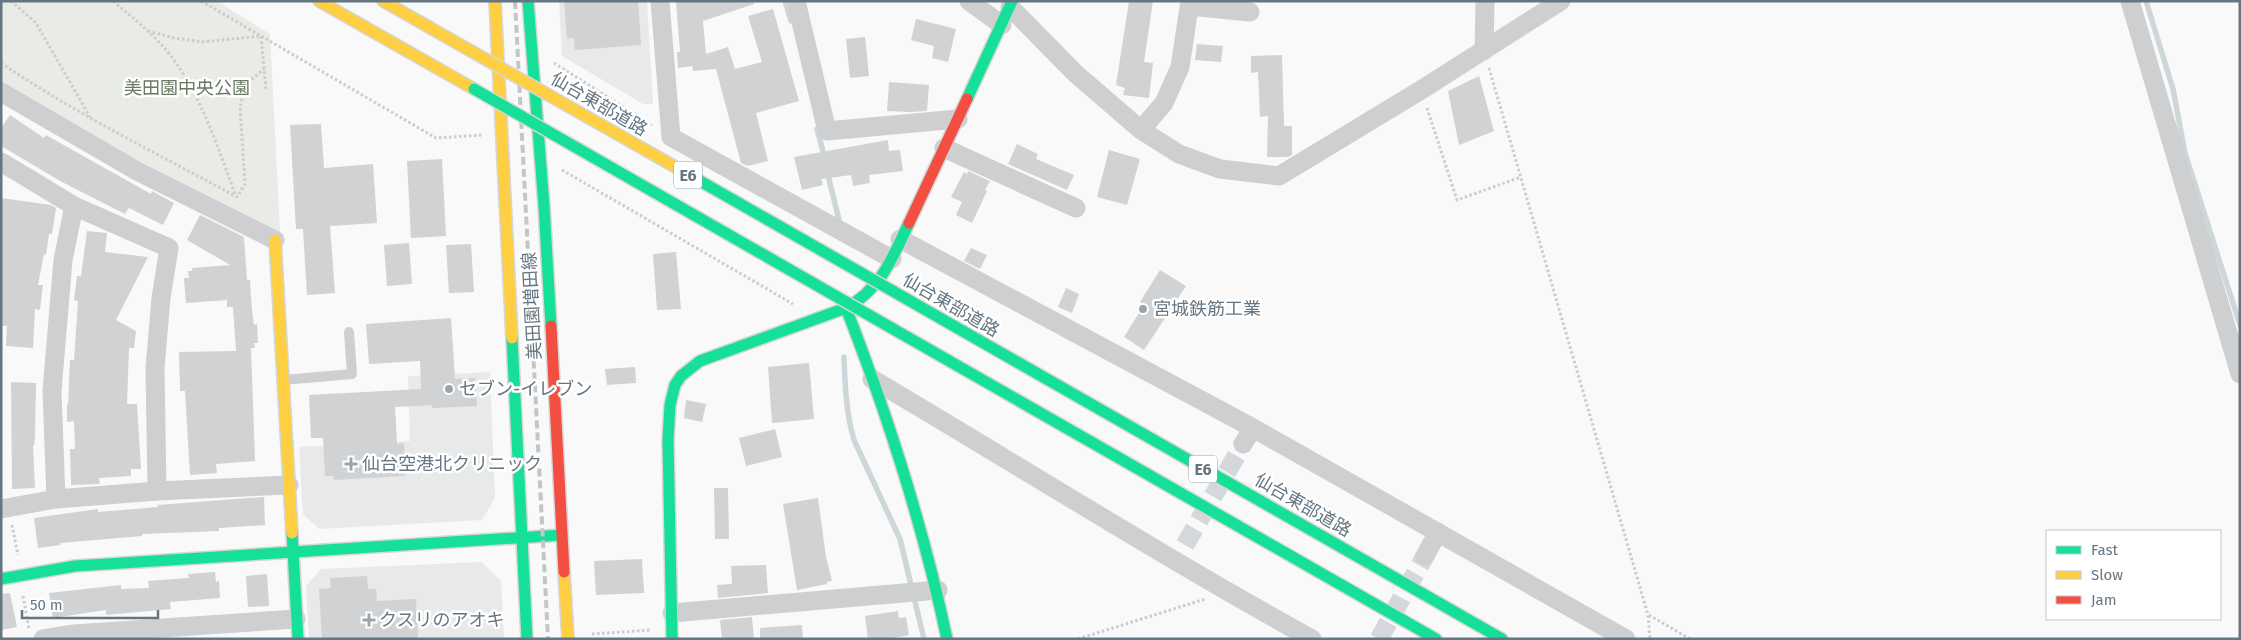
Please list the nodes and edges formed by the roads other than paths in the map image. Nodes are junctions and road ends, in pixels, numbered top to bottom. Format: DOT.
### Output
graph roads {
  1 [pos="319,1"];
  2 [pos="383,1"];
  3 [pos="495,1"];
  4 [pos="528,1"];
  5 [pos="660,1"];
  6 [pos="796,1"];
  7 [pos="969,1"];
  8 [pos="1485,1"];
  9 [pos="1562,1"];
  10 [pos="2130,1"];
  11 [pos="1011,4"];
  12 [pos="1190,4"];
  13 [pos="1250,12"];
  14 [pos="1002,25"];
  15 [pos="1484,51"];
  16 [pos="1,92"];
  17 [pos="958,119"];
  18 [pos="1140,130"];
  19 [pos="944,148"];
  20 [pos="1,162"];
  21 [pos="74,206"];
  22 [pos="1076,208"];
  23 [pos="900,239"];
  24 [pos="275,240"];
  25 [pos="892,259"];
  26 [pos="846,308"];
  27 [pos="349,332"];
  28 [pos="2240,374"];
  29 [pos="872,379"];
  30 [pos="283,380"];
  31 [pos="289,485"];
  32 [pos="157,491"];
  33 [pos="56,499"];
  34 [pos="5,508"];
  35 [pos="1438,532"];
  36 [pos="562,535"];
  37 [pos="523,538"];
  38 [pos="292,552"];
  39 [pos="1425,556"];
  40 [pos="1,579"];
  41 [pos="930,591"];
  42 [pos="296,619"];
  43 [pos="672,627"];
  44 [pos="180,632"];
  45 [pos="36,634"];
  46 [pos="75,636"];
  47 [pos="298,639"];
  48 [pos="527,639"];
  49 [pos="568,639"];
  50 [pos="947,639"];
  51 [pos="1312,639"];
  52 [pos="1436,639"];
  53 [pos="1502,639"];
  54 [pos="1626,639"];
  1 -- 52 [label="main road, E6, bridge"];
  2 -- 53 [label="main road, 仙台東部道路 / E6, bridge"];
  3 -- 37 [label="main road, 美田園増田線"];
  4 -- 36 [label="main road, 美田園増田線"];
  5 -- 25 [label="street"];
  6 -- 17 [label="street"];
  7 -- 14 [label="street"];
  8 -- 15 [label="street"];
  9 -- 15 [label="street"];
  10 -- 28 [label="street"];
  11 -- 14 [label="main road"];
  11 -- 18 [label="street"];
  12 -- 13 [label="street"];
  12 -- 18 [label="street"];
  14 -- 17 [label="main road"];
  15 -- 18 [label="street"];
  16 -- 24 [label="street"];
  17 -- 19 [label="main road"];
  19 -- 22 [label="street"];
  19 -- 23 [label="main road"];
  20 -- 21 [label="street"];
  21 -- 32 [label="street"];
  21 -- 33 [label="street"];
  23 -- 25 [label="main road"];
  23 -- 35 [label="street"];
  24 -- 30 [label="main road"];
  25 -- 26 [label="main road"];
  26 -- 29 [label="main road"];
  26 -- 43 [label="main road"];
  27 -- 30 [label="lane"];
  29 -- 41 [label="main road"];
  29 -- 51 [label="street"];
  30 -- 31 [label="main road"];
  31 -- 32 [label="street"];
  31 -- 38 [label="main road"];
  32 -- 33 [label="street"];
  33 -- 34 [label="street"];
  35 -- 39 [label="street"];
  35 -- 54 [label="street"];
  36 -- 37 [label="main road"];
  36 -- 49 [label="main road, 美田園増田線"];
  37 -- 38 [label="main road"];
  37 -- 48 [label="main road, 美田園増田線"];
  38 -- 40 [label="main road"];
  38 -- 42 [label="main road"];
  41 -- 43 [label="street"];
  41 -- 50 [label="main road"];
  42 -- 44 [label="street"];
  42 -- 47 [label="main road"];
  44 -- 46 [label="street"];
  45 -- 46 [label="street"];
}
